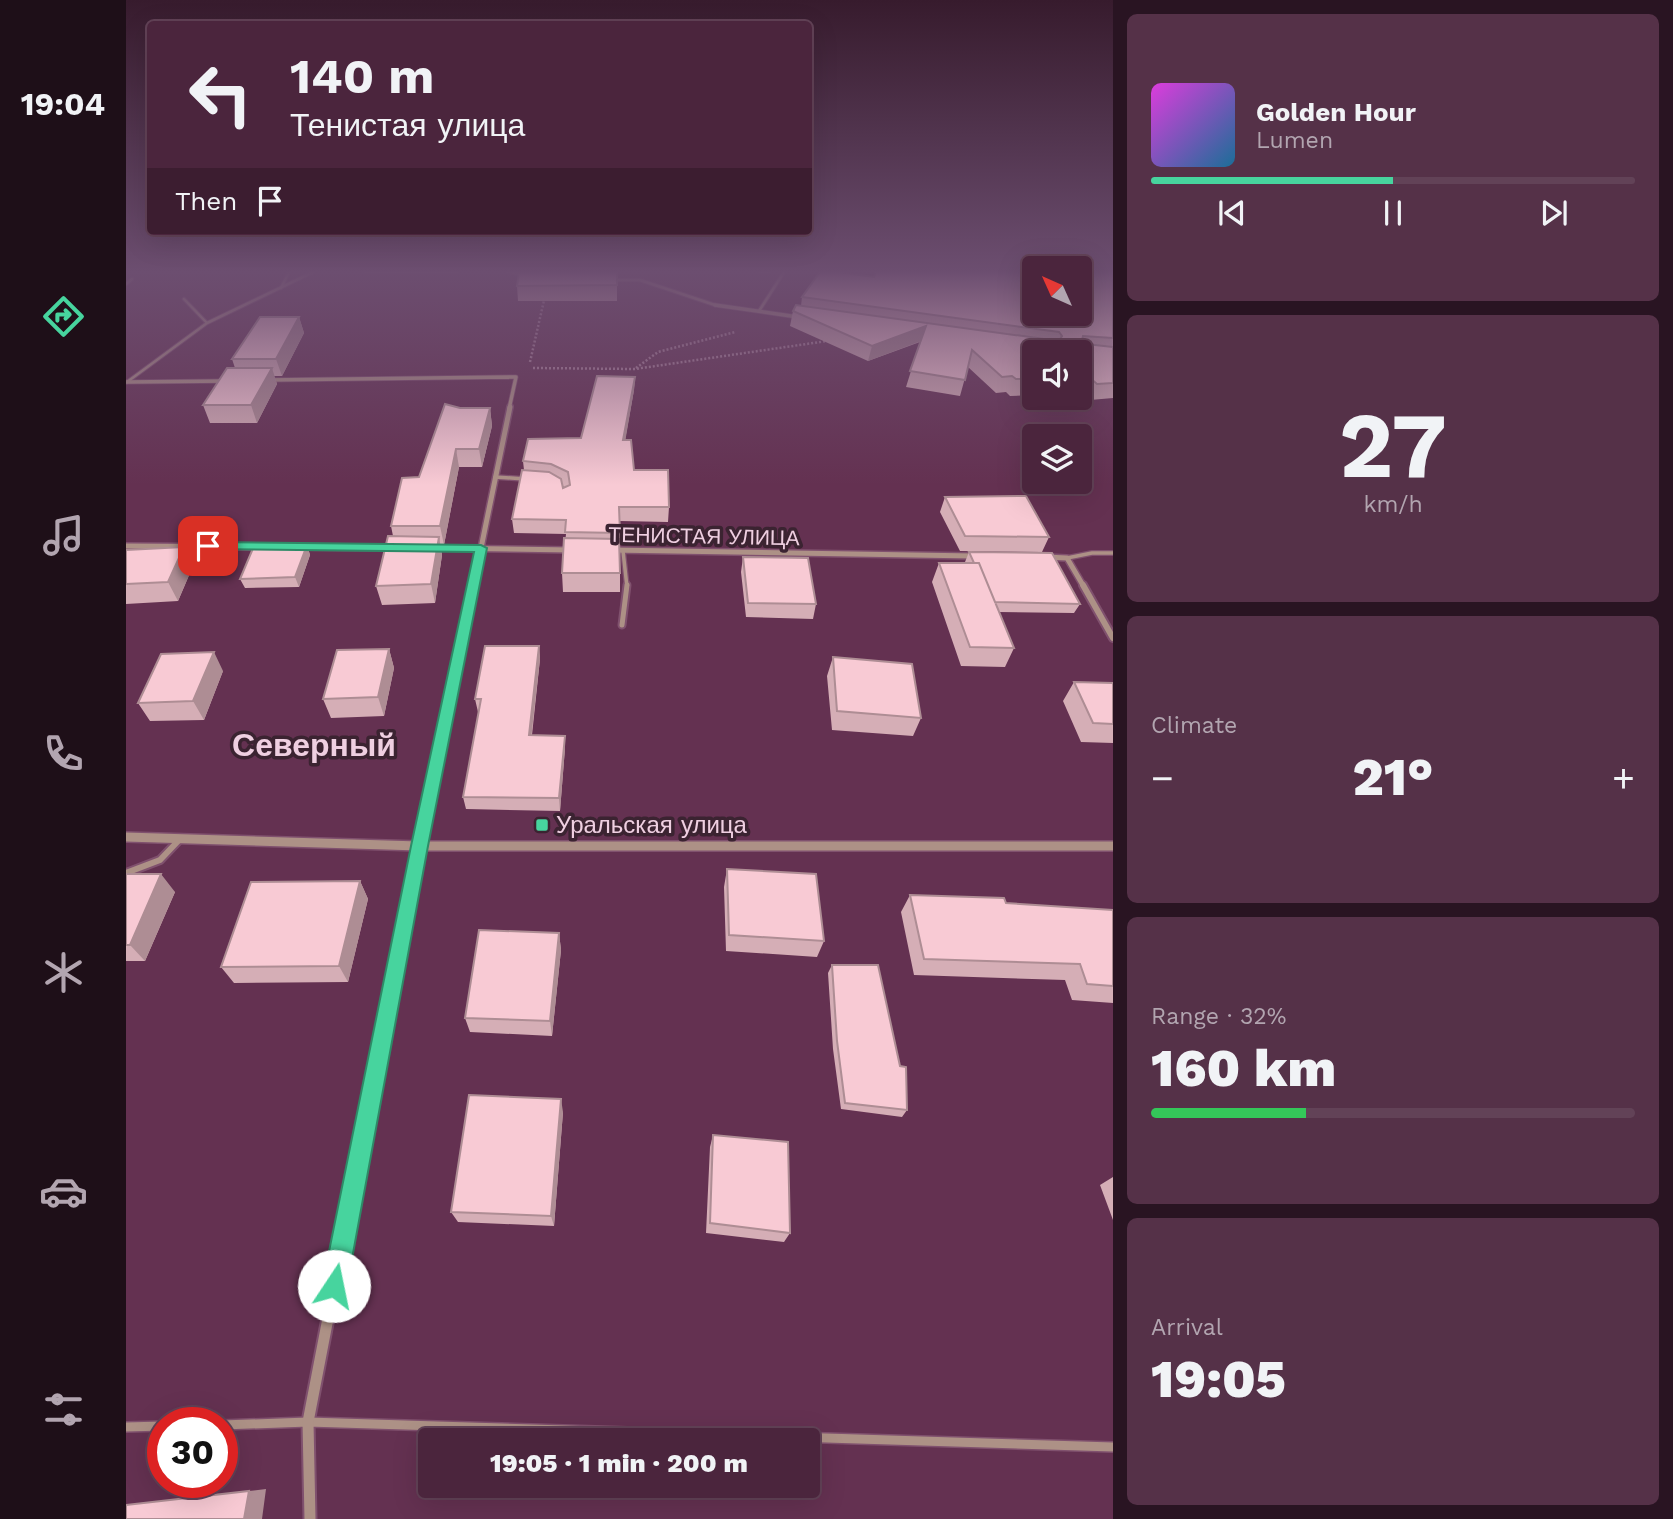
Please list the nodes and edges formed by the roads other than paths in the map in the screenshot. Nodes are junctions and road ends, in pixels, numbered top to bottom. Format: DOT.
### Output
graph roads {
  1 [pos="180,343"];
  2 [pos="266,380"];
  3 [pos="238,381"];
  4 [pos="127,382"];
  5 [pos="495,477"];
  6 [pos="529,480"];
  7 [pos="126,546"];
  8 [pos="276,547"];
  9 [pos="290,547"];
  10 [pos="399,548"];
  11 [pos="426,548"];
  12 [pos="481,548"];
  13 [pos="584,550"];
  14 [pos="597,550"];
  15 [pos="622,551"];
  16 [pos="1113,553"];
  17 [pos="984,556"];
  18 [pos="1039,557"];
  19 [pos="1067,558"];
  20 [pos="622,625"];
  21 [pos="1113,638"];
  22 [pos="126,837"];
  23 [pos="180,839"];
  24 [pos="419,846"];
  25 [pos="1113,846"];
  26 [pos="126,873"];
  27 [pos="308,1422"];
  28 [pos="238,1424"];
  29 [pos="147,1426"];
  30 [pos="126,1427"];
  31 [pos="1113,1447"];
  32 [pos="310,1519"];
  1 -- 4 [label="lane"];
  2 -- 5 [label="street"];
  3 -- 4 [label="street"];
  5 -- 6 [label="lane"];
  5 -- 12 [label="street"];
  7 -- 8 [label="street"];
  9 -- 10 [label="street"];
  11 -- 12 [label="street, ТЕНИСТАЯ УЛИЦА"];
  12 -- 13 [label="street, ТЕНИСТАЯ УЛИЦА"];
  12 -- 24 [label="street"];
  14 -- 15 [label="street, ТЕНИСТАЯ УЛИЦА"];
  15 -- 17 [label="street, ТЕНИСТАЯ УЛИЦА"];
  15 -- 20 [label="lane"];
  16 -- 19 [label="lane"];
  18 -- 19 [label="street"];
  19 -- 21 [label="street"];
  22 -- 23 [label="street"];
  23 -- 24 [label="street"];
  23 -- 26 [label="lane"];
  24 -- 25 [label="street"];
  24 -- 27 [label="street"];
  27 -- 28 [label="lane"];
  27 -- 31 [label="lane"];
  27 -- 32 [label="street"];
  29 -- 30 [label="lane"];
}
